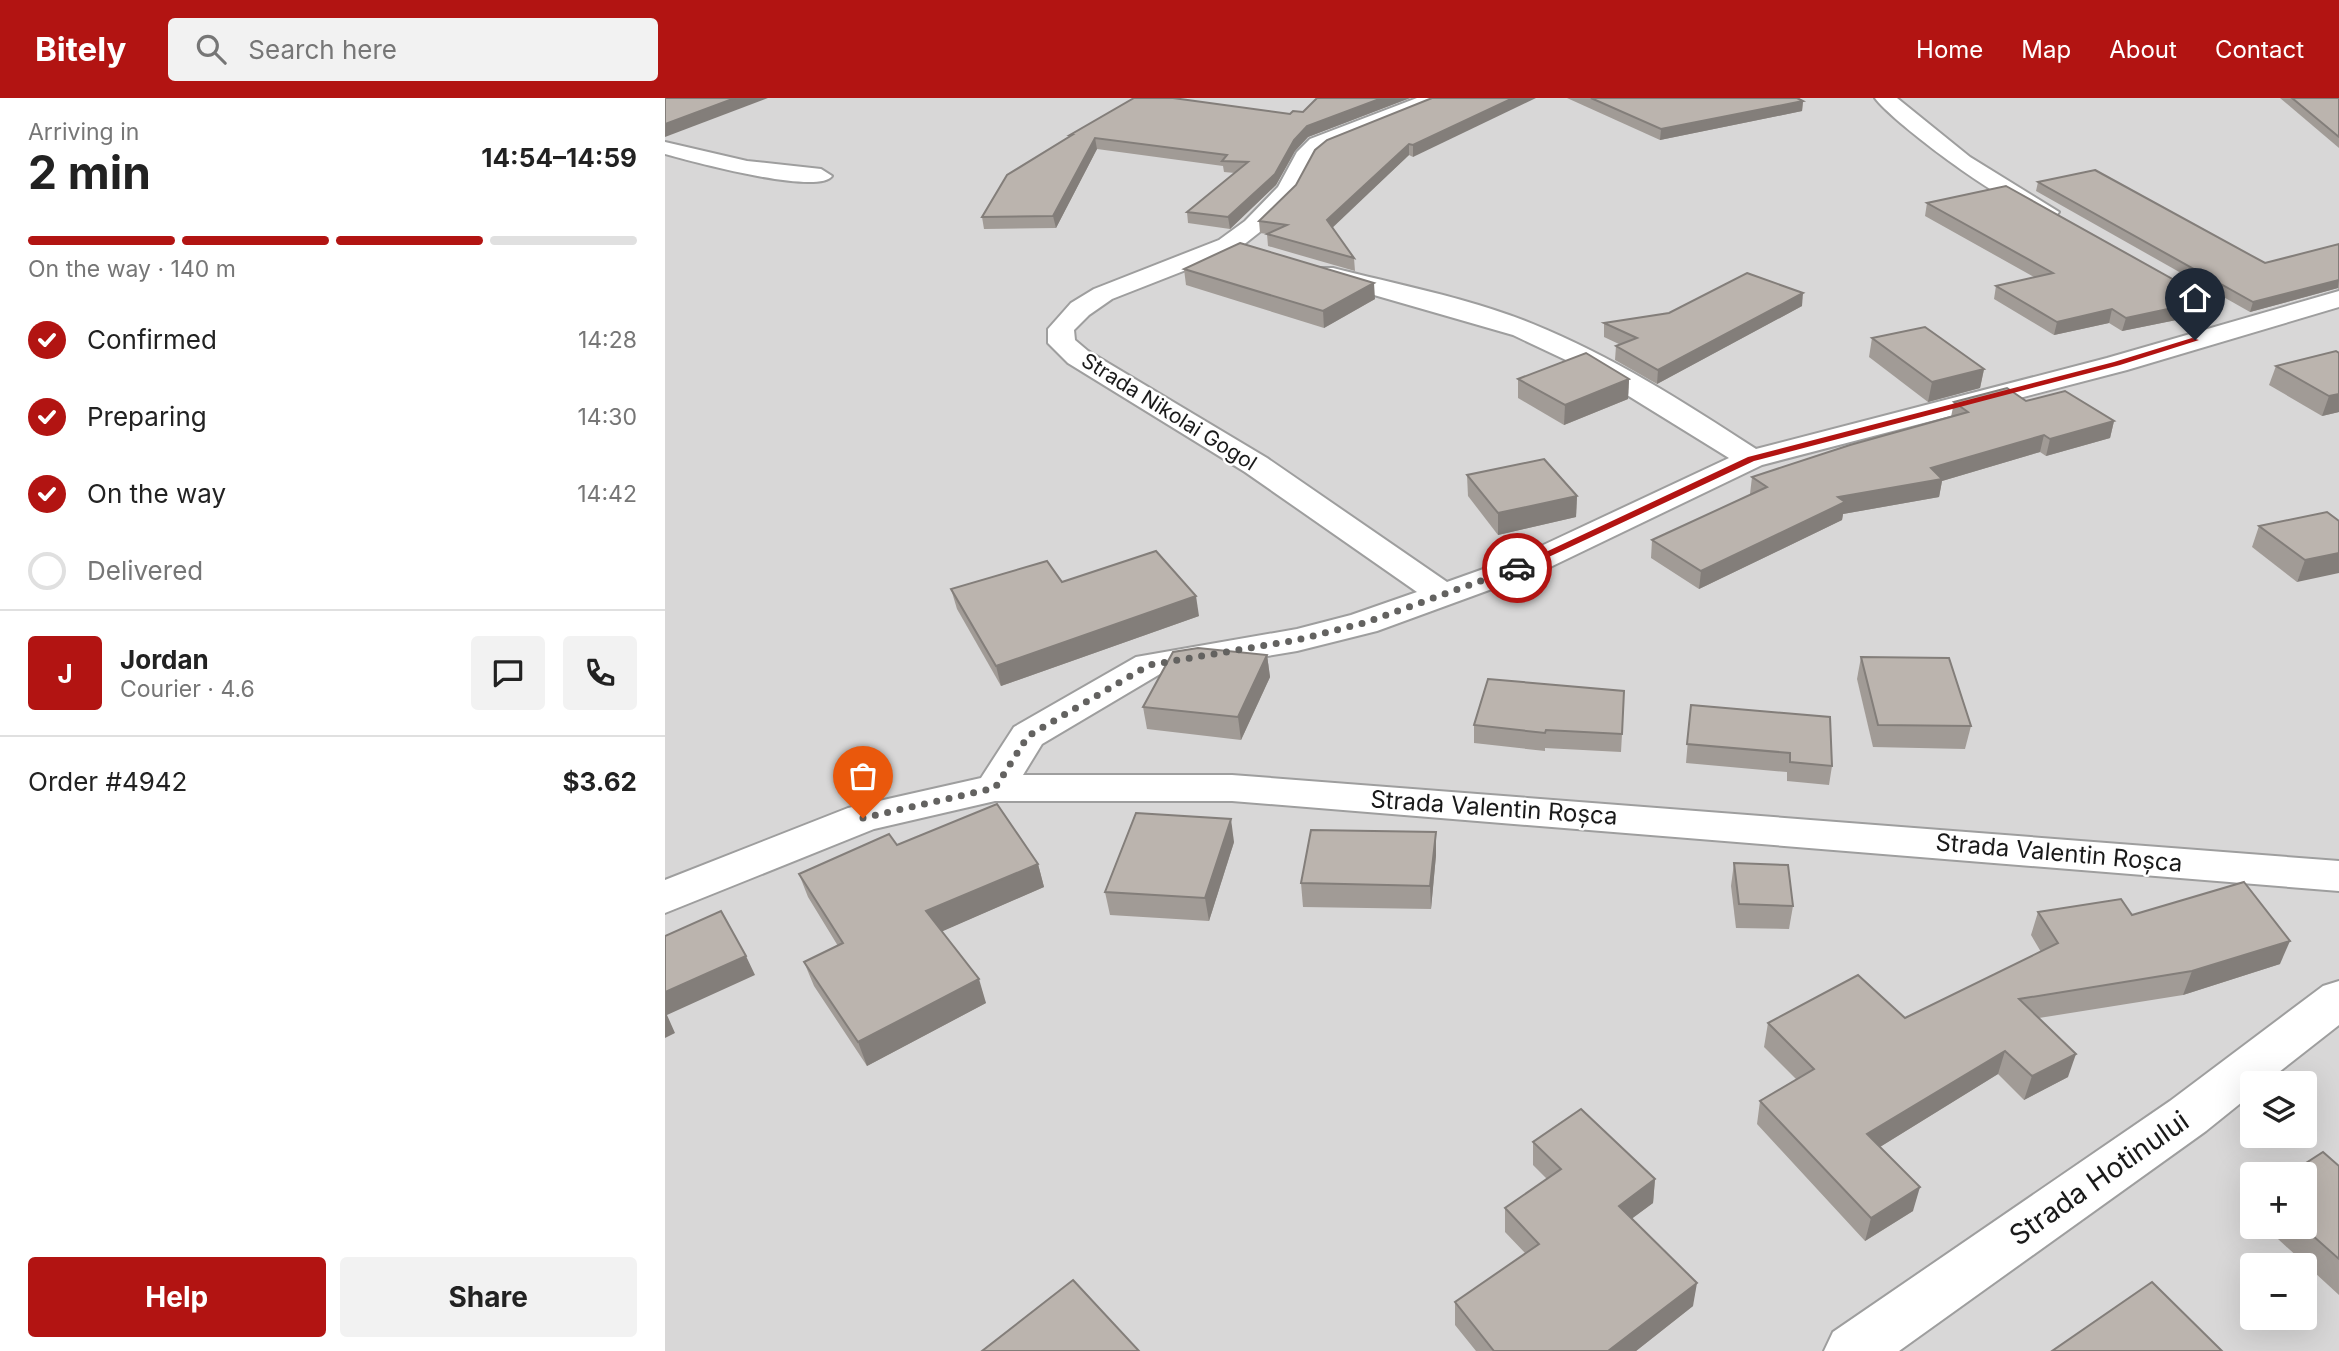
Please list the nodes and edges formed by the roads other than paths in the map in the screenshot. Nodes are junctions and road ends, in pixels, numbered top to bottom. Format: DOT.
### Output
graph roads {
  1 [pos="1435,98"];
  2 [pos="1885,98"];
  3 [pos="665,148"];
  4 [pos="821,176"];
  5 [pos="2070,226"];
  6 [pos="1228,245"];
  7 [pos="1265,256"];
  8 [pos="1302,267"];
  9 [pos="2339,299"];
  10 [pos="1751,459"];
  11 [pos="1444,595"];
  12 [pos="995,788"];
  13 [pos="2339,876"];
  14 [pos="665,897"];
  15 [pos="2339,999"];
  16 [pos="1853,1351"];
  1 -- 6 [label="street, Strada Nikolai Gogol"];
  2 -- 5 [label="street"];
  3 -- 4 [label="street"];
  6 -- 7 [label="street"];
  6 -- 11 [label="street, Strada Nikolai Gogol"];
  8 -- 10 [label="street"];
  9 -- 10 [label="street"];
  10 -- 11 [label="street"];
  11 -- 12 [label="street"];
  12 -- 13 [label="street, Strada Valentin Roșca"];
  12 -- 14 [label="street, Strada Valentin Roșca"];
  15 -- 16 [label="street, Strada Hotinului"];
}
